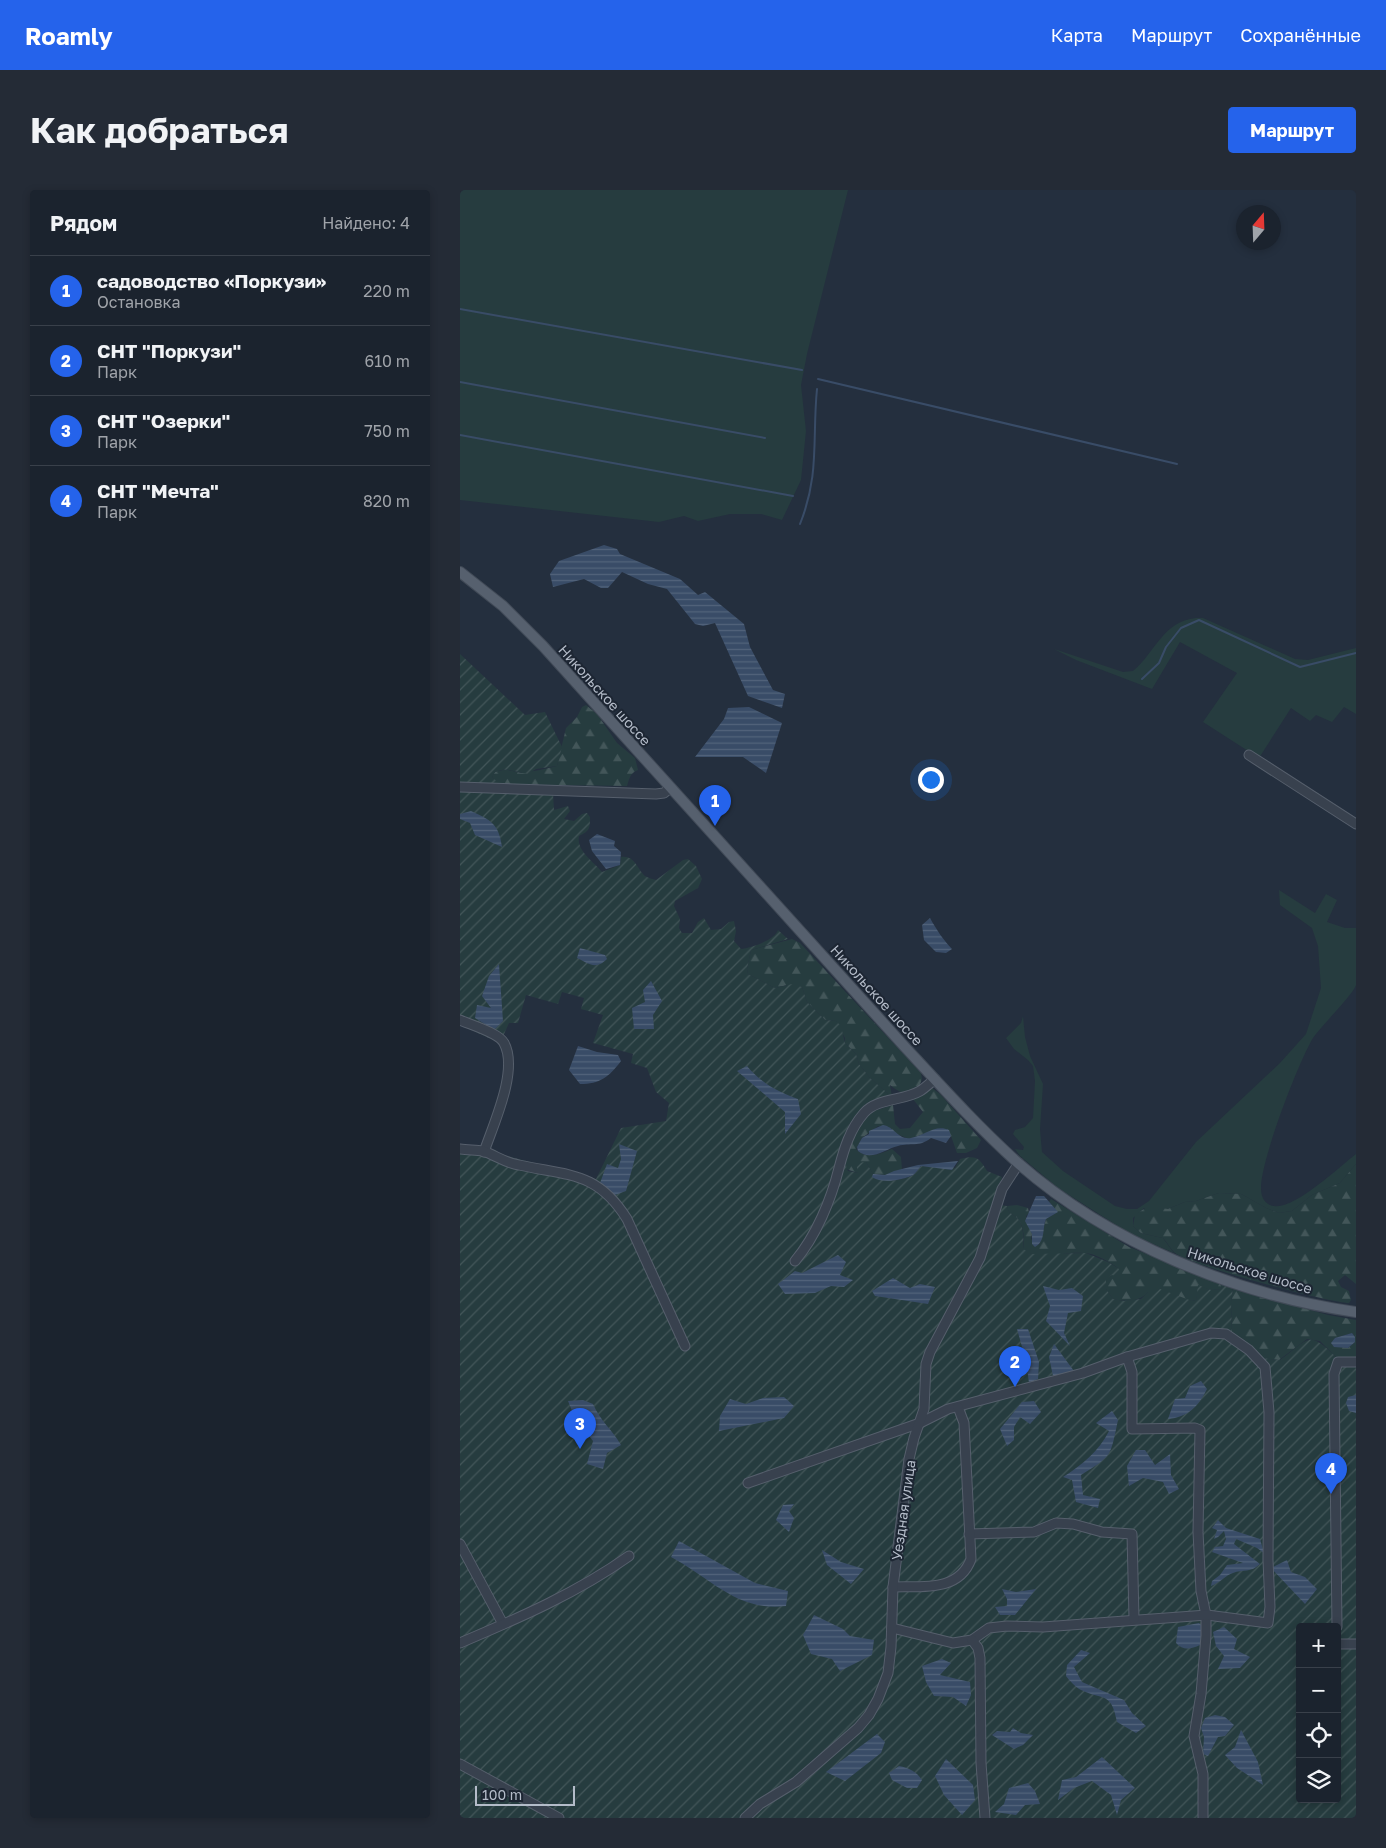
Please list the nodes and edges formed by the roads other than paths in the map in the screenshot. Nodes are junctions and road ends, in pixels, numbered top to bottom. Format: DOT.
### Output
graph roads {
  1 [pos="460,572"];
  2 [pos="1249,755"];
  3 [pos="460,787"];
  4 [pos="670,788"];
  5 [pos="1356,824"];
  6 [pos="460,1020"];
  7 [pos="935,1079"];
  8 [pos="460,1149"];
  9 [pos="484,1152"];
  10 [pos="1019,1163"];
  11 [pos="795,1261"];
  12 [pos="1356,1312"];
  13 [pos="685,1346"];
  14 [pos="1128,1357"];
  15 [pos="1356,1362"];
  16 [pos="958,1407"];
  17 [pos="920,1423"];
  18 [pos="748,1483"];
  19 [pos="969,1534"];
  20 [pos="460,1544"];
  21 [pos="629,1556"];
  22 [pos="892,1587"];
  23 [pos="1206,1615"];
  24 [pos="1134,1619"];
  25 [pos="1337,1623"];
  26 [pos="503,1624"];
  27 [pos="892,1628"];
  28 [pos="972,1640"];
  29 [pos="460,1643"];
  30 [pos="1341,1644"];
  31 [pos="1356,1644"];
  32 [pos="460,1764"];
  33 [pos="748,1817"];
  34 [pos="559,1818"];
  35 [pos="985,1818"];
  36 [pos="1203,1818"];
  1 -- 4 [label="main road, Никольское шоссе"];
  2 -- 5 [label="street"];
  3 -- 4 [label="street"];
  4 -- 7 [label="main road, Никольское шоссе"];
  6 -- 9 [label="street"];
  7 -- 10 [label="main road, Никольское шоссе"];
  7 -- 11 [label="street"];
  8 -- 9 [label="street"];
  9 -- 13 [label="street"];
  10 -- 12 [label="main road, Никольское шоссе"];
  10 -- 17 [label="street, Уездная улица"];
  14 -- 16 [label="street"];
  14 -- 23 [label="street"];
  14 -- 23 [label="street"];
  15 -- 25 [label="street"];
  16 -- 17 [label="street"];
  16 -- 19 [label="street"];
  17 -- 18 [label="street"];
  17 -- 22 [label="street, Уездная улица"];
  19 -- 22 [label="street"];
  19 -- 24 [label="street"];
  20 -- 26 [label="street"];
  21 -- 26 [label="street"];
  22 -- 27 [label="street, Уездная улица"];
  23 -- 24 [label="street"];
  23 -- 36 [label="street"];
  24 -- 28 [label="street"];
  26 -- 29 [label="street"];
  27 -- 28 [label="street"];
  27 -- 33 [label="street, Уездная улица"];
  28 -- 35 [label="street"];
  30 -- 31 [label="street"];
  32 -- 34 [label="street"];
}
